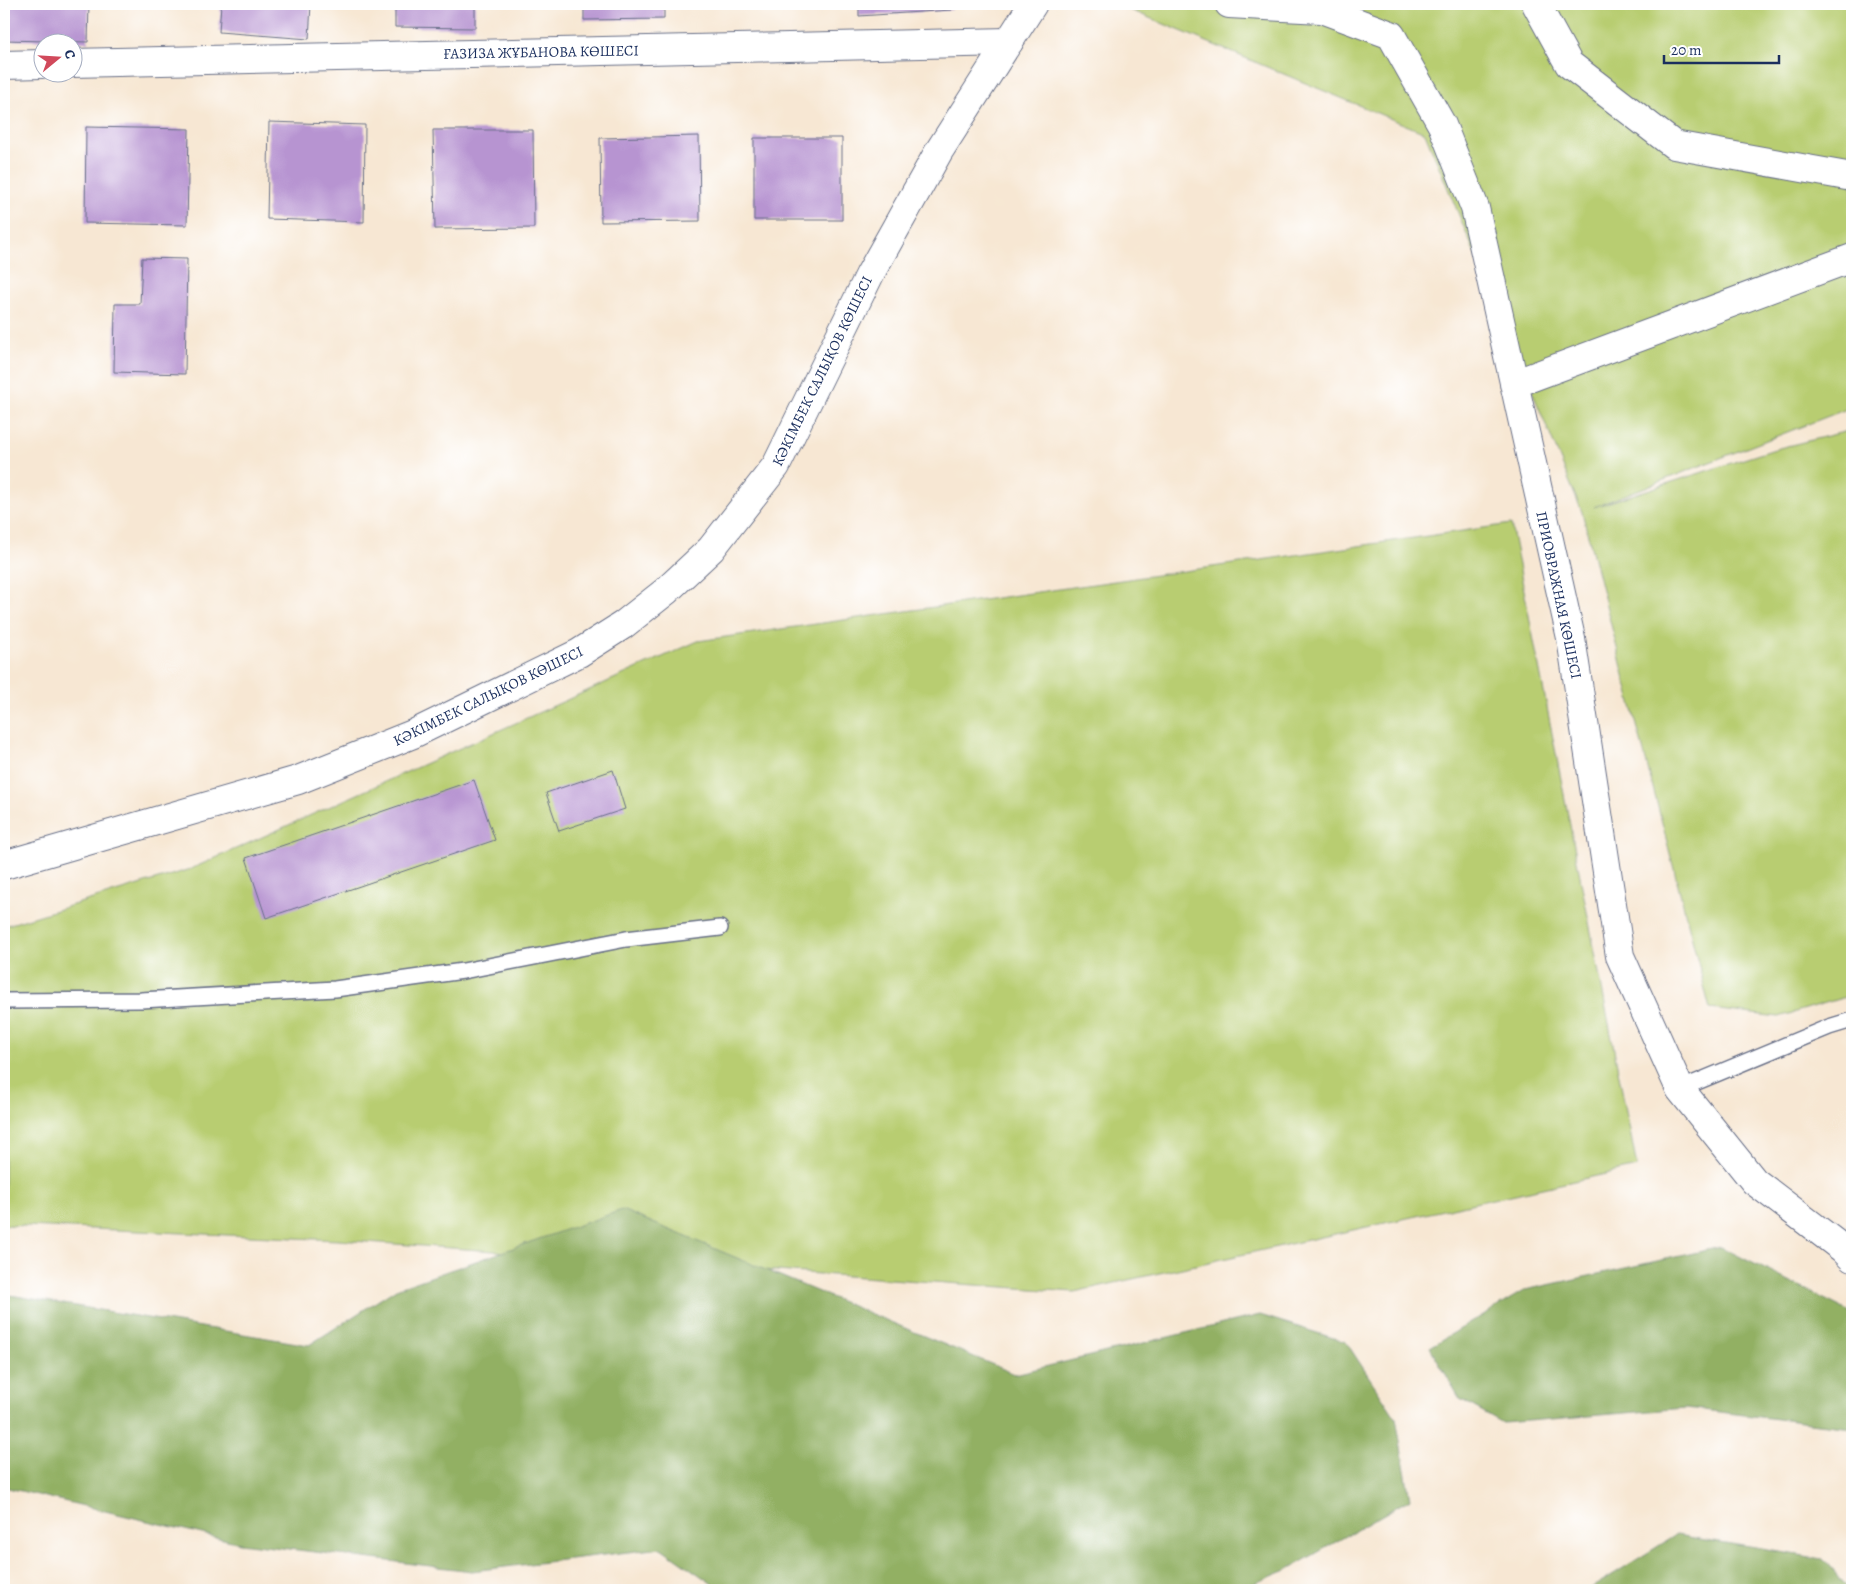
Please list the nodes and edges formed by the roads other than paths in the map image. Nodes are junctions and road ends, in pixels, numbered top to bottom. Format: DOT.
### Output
graph roads {
  1 [pos="1033,4"];
  2 [pos="1229,4"];
  3 [pos="1536,4"];
  4 [pos="1009,42"];
  5 [pos="82,63"];
  6 [pos="32,64"];
  7 [pos="4,65"];
  8 [pos="1852,177"];
  9 [pos="1852,258"];
  10 [pos="1514,384"];
  11 [pos="4,865"];
  12 [pos="720,928"];
  13 [pos="4,1002"];
  14 [pos="1852,1020"];
  15 [pos="1680,1089"];
  16 [pos="1852,1258"];
  1 -- 4 [label="street, КӘКІМБЕК САЛЫҚОВ КӨШЕСІ"];
  2 -- 10 [label="street, ПРИОВРАЖНАЯ КӨШЕСІ"];
  3 -- 8 [label="street"];
  4 -- 5 [label="street, ҒАЗИЗА ЖҰБАНОВА КӨШЕСІ"];
  4 -- 11 [label="street, КӘКІМБЕК САЛЫҚОВ КӨШЕСІ"];
  6 -- 7 [label="street"];
  9 -- 10 [label="street"];
  10 -- 15 [label="street, ПРИОВРАЖНАЯ КӨШЕСІ"];
  12 -- 13 [label="lane"];
  14 -- 15 [label="lane"];
  15 -- 16 [label="street, ПРИОВРАЖНАЯ КӨШЕСІ"];
}
